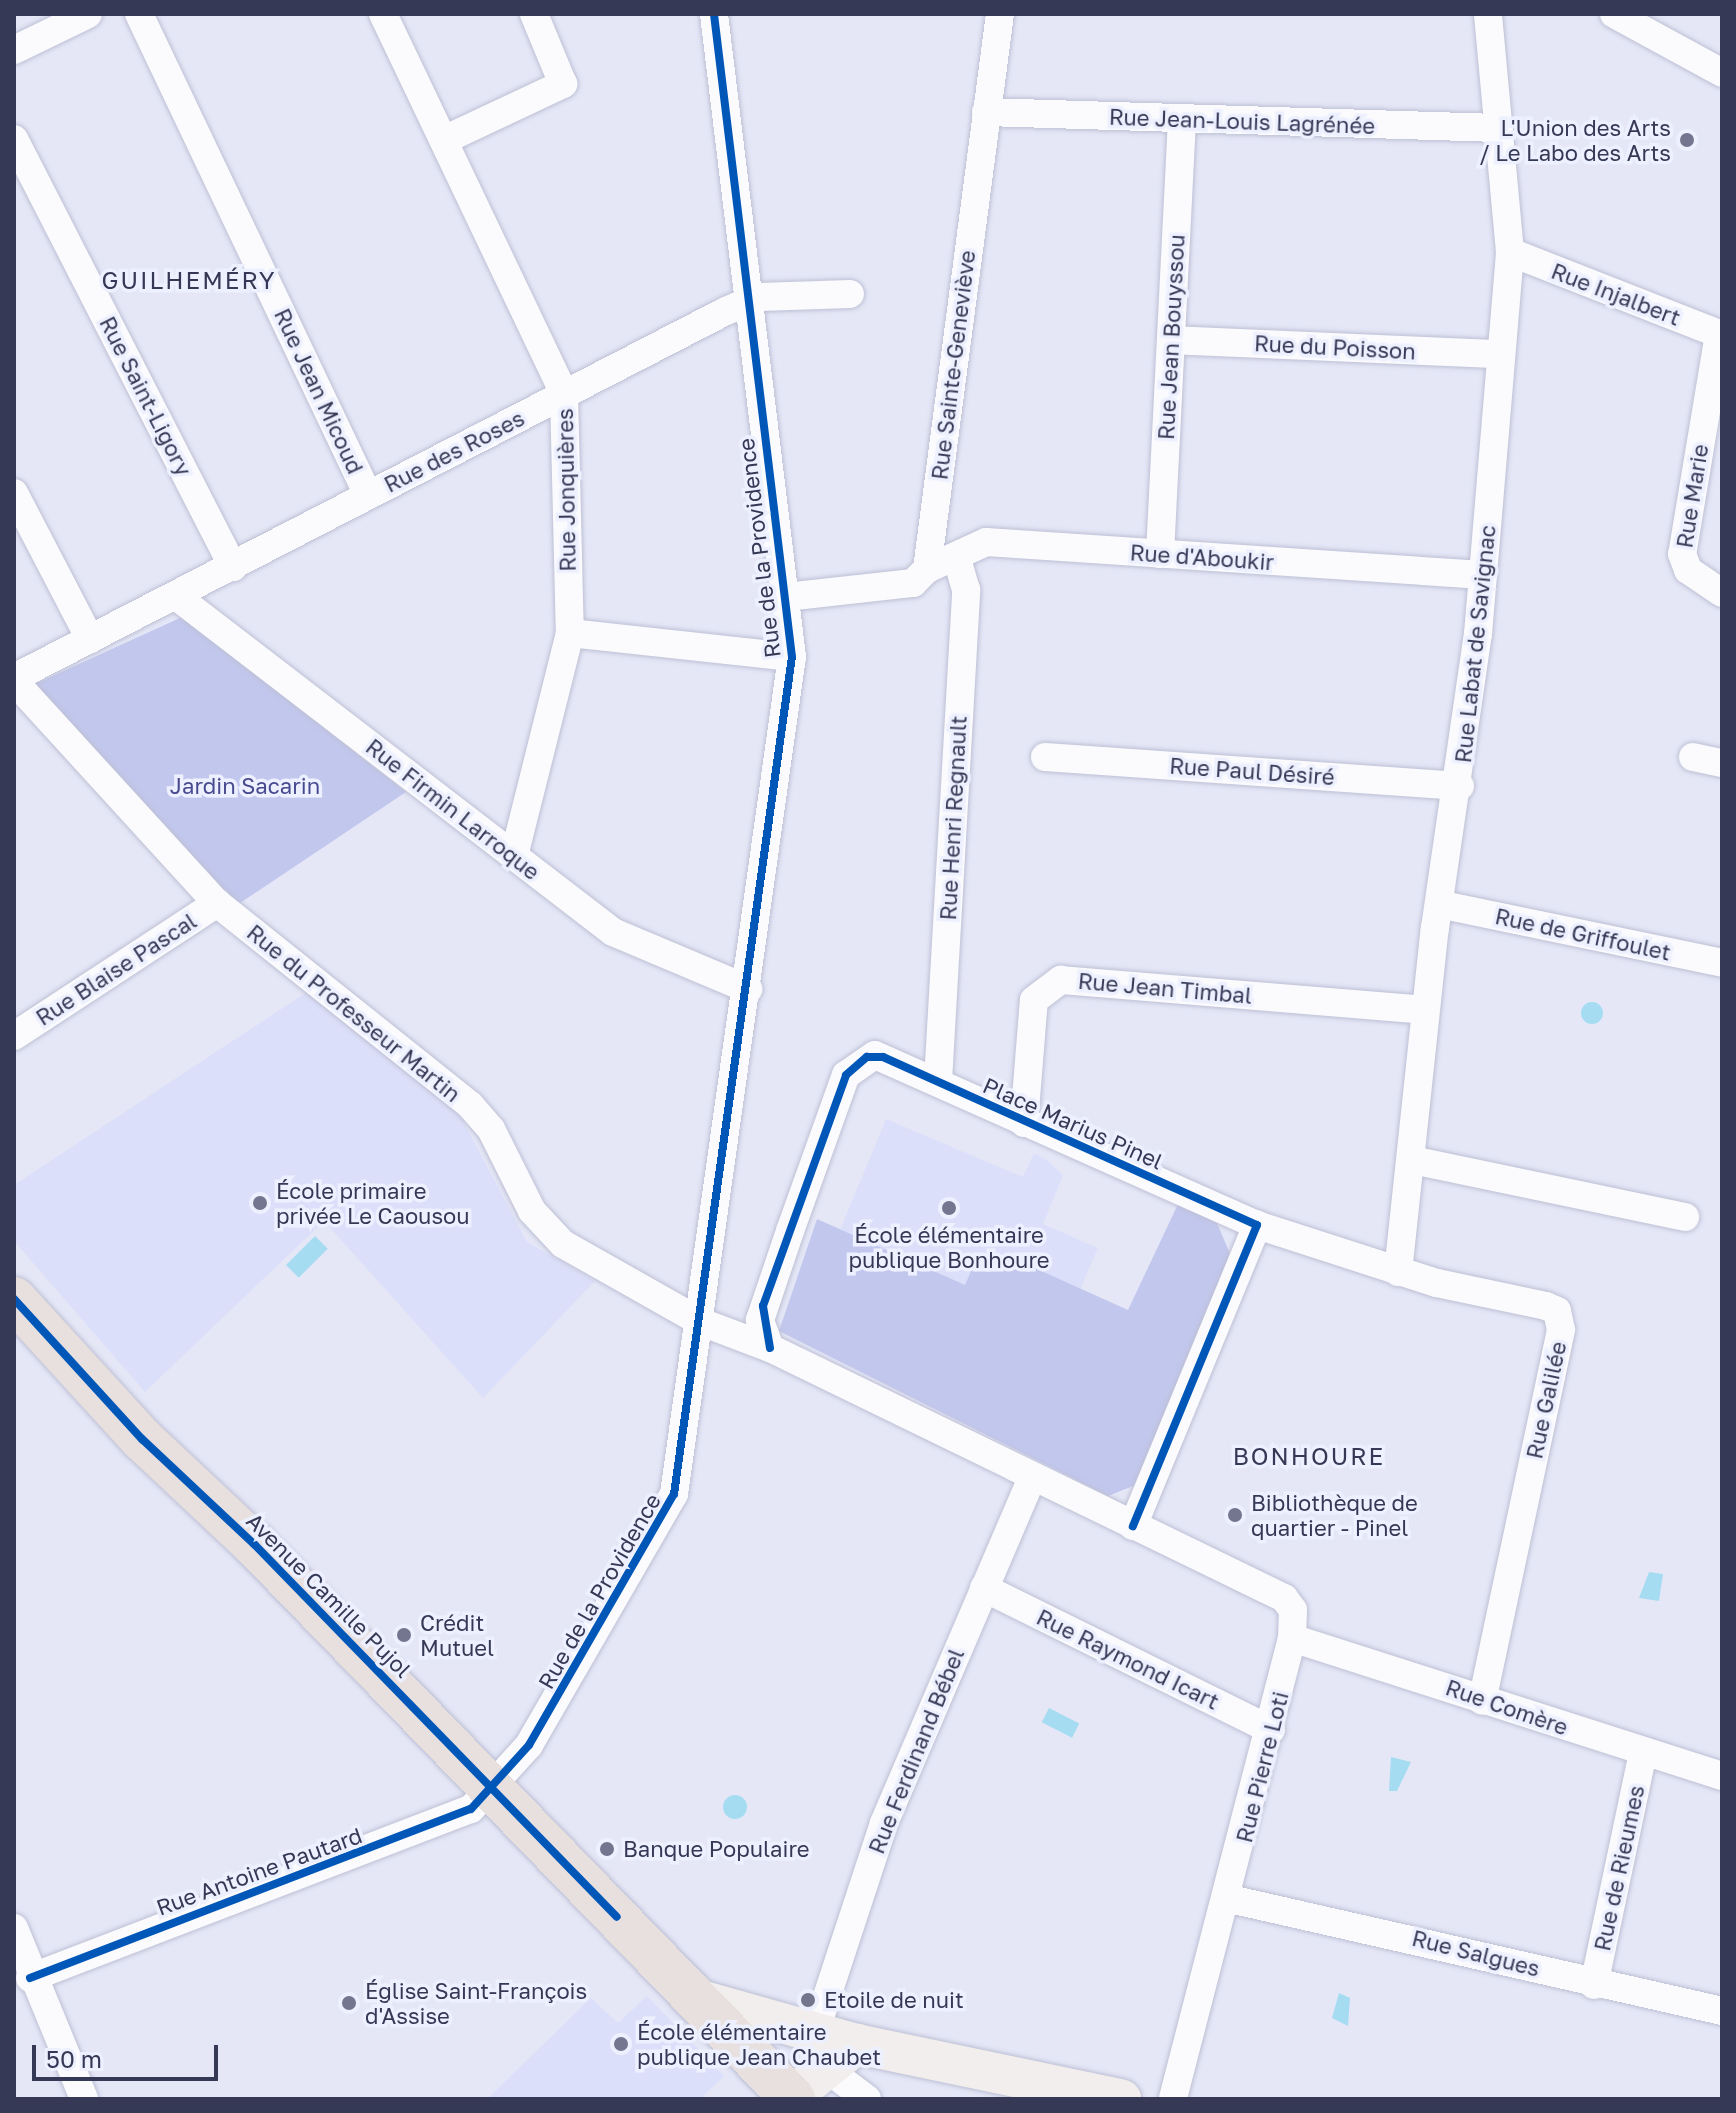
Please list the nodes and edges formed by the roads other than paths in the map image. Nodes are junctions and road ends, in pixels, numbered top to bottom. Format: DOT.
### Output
graph roads {
  1 [pos="88,14"];
  2 [pos="139,14"];
  3 [pos="383,14"];
  4 [pos="534,14"];
  5 [pos="714,14"];
  6 [pos="1000,14"];
  7 [pos="1488,14"];
  8 [pos="1614,14"];
  9 [pos="14,50"];
  10 [pos="1722,73"];
  11 [pos="986,112"];
  12 [pos="1182,120"];
  13 [pos="1499,128"];
  14 [pos="14,139"];
  15 [pos="444,140"];
  16 [pos="1510,252"];
  17 [pos="850,294"];
  18 [pos="748,302"];
  19 [pos="1720,334"];
  20 [pos="1172,340"];
  21 [pos="1498,354"];
  22 [pos="564,394"];
  23 [pos="14,493"];
  24 [pos="368,495"];
  25 [pos="1160,554"];
  26 [pos="956,556"];
  27 [pos="233,567"];
  28 [pos="927,569"];
  29 [pos="1483,575"];
  30 [pos="1722,593"];
  31 [pos="176,596"];
  32 [pos="786,597"];
  33 [pos="570,633"];
  34 [pos="90,639"];
  35 [pos="792,657"];
  36 [pos="14,679"];
  37 [pos="1045,757"];
  38 [pos="1693,757"];
  39 [pos="1722,763"];
  40 [pos="1460,786"];
  41 [pos="514,856"];
  42 [pos="217,903"];
  43 [pos="1443,905"];
  44 [pos="1722,963"];
  45 [pos="748,989"];
  46 [pos="1425,1010"];
  47 [pos="14,1036"];
  48 [pos="938,1081"];
  49 [pos="1024,1123"];
  50 [pos="1412,1160"];
  51 [pos="1685,1217"];
  52 [pos="1257,1225"];
  53 [pos="1398,1272"];
  54 [pos="14,1299"];
  55 [pos="701,1322"];
  56 [pos="770,1348"];
  57 [pos="1032,1478"];
  58 [pos="1133,1526"];
  59 [pos="984,1588"];
  60 [pos="1292,1638"];
  61 [pos="1482,1701"];
  62 [pos="1271,1730"];
  63 [pos="1643,1752"];
  64 [pos="1722,1776"];
  65 [pos="494,1788"];
  66 [pos="1230,1899"];
  67 [pos="14,1928"];
  68 [pos="30,1978"];
  69 [pos="1594,1985"];
  70 [pos="693,1998"];
  71 [pos="1722,2011"];
  72 [pos="814,2040"];
  73 [pos="782,2087"];
  74 [pos="73,2094"];
  75 [pos="867,2099"];
  76 [pos="1121,2099"];
  77 [pos="1173,2099"];
  1 -- 9 [label="street"];
  2 -- 24 [label="street, Rue Jean Micoud"];
  3 -- 15 [label="street, Rue Jonquières"];
  4 -- 15 [label="street"];
  5 -- 18 [label="street, Rue de la Providence"];
  6 -- 11 [label="street, Rue Sainte-Geneviève"];
  7 -- 13 [label="street, Rue Labat de Savignac"];
  8 -- 10 [label="street"];
  11 -- 12 [label="street, Rue Jean-Louis Lagrénée"];
  11 -- 28 [label="street, Rue Sainte-Geneviève"];
  12 -- 13 [label="street, Rue Jean-Louis Lagrénée"];
  12 -- 20 [label="street, Rue Jean Bouyssou"];
  13 -- 16 [label="street, Rue Labat de Savignac"];
  14 -- 27 [label="street, Rue Saint-Ligory"];
  15 -- 22 [label="street, Rue Jonquières"];
  16 -- 19 [label="street, Rue Injalbert"];
  16 -- 21 [label="street, Rue Labat de Savignac"];
  17 -- 18 [label="street, Rue des Roses"];
  18 -- 22 [label="street, Rue des Roses"];
  18 -- 32 [label="street, Rue de la Providence"];
  19 -- 30 [label="street, Rue Marie"];
  20 -- 21 [label="street, Rue du Poisson"];
  20 -- 25 [label="street, Rue Jean Bouyssou"];
  21 -- 29 [label="street, Rue Labat de Savignac"];
  22 -- 24 [label="street, Rue des Roses"];
  22 -- 33 [label="street, Rue Jonquières"];
  23 -- 34 [label="street"];
  24 -- 27 [label="street, Rue Jean Micoud"];
  25 -- 26 [label="street, Rue d'Aboukir"];
  25 -- 29 [label="street, Rue d'Aboukir"];
  26 -- 28 [label="street, Rue d'Aboukir"];
  26 -- 48 [label="street, Rue Henri Regnault"];
  27 -- 31 [label="street, Rue Jean Micoud"];
  28 -- 32 [label="street"];
  29 -- 40 [label="street, Rue Labat de Savignac"];
  31 -- 34 [label="street, Rue Jean Micoud"];
  31 -- 41 [label="street, Rue Firmin Larroque"];
  32 -- 35 [label="street, Rue de la Providence"];
  33 -- 35 [label="street"];
  33 -- 41 [label="street, Rue Jonquières"];
  34 -- 36 [label="street, Rue Jean Micoud"];
  35 -- 45 [label="street, Rue de la Providence"];
  36 -- 42 [label="street, Rue du Professeur Martin"];
  37 -- 40 [label="street, Rue Paul Désiré"];
  38 -- 39 [label="street"];
  40 -- 43 [label="street, Rue Labat de Savignac"];
  41 -- 45 [label="street, Rue Firmin Larroque"];
  42 -- 47 [label="street, Rue Blaise Pascal"];
  42 -- 55 [label="street, Rue du Professeur Martin"];
  43 -- 44 [label="street, Rue de Griffoulet"];
  43 -- 46 [label="street, Rue Labat de Savignac"];
  45 -- 55 [label="street, Rue de la Providence"];
  46 -- 49 [label="street, Rue Jean Timbal"];
  46 -- 50 [label="street, Rue Labat de Savignac"];
  48 -- 49 [label="street, Place Marius Pinel"];
  48 -- 56 [label="street, Place Marius Pinel"];
  49 -- 52 [label="street, Place Marius Pinel"];
  50 -- 51 [label="street"];
  50 -- 53 [label="street, Rue Labat de Savignac"];
  52 -- 53 [label="street, Rue Galilée"];
  52 -- 58 [label="street"];
  53 -- 61 [label="street, Rue Galilée"];
  54 -- 65 [label="main road, Avenue Camille Pujol"];
  55 -- 56 [label="street"];
  55 -- 65 [label="street, Rue de la Providence"];
  56 -- 57 [label="street"];
  57 -- 58 [label="street"];
  57 -- 59 [label="street, Rue Ferdinand Bébel"];
  58 -- 60 [label="street, Rue Pierre Loti"];
  59 -- 62 [label="street, Rue Raymond Icart"];
  59 -- 72 [label="street, Rue Ferdinand Bébel"];
  60 -- 61 [label="street, Rue Comère"];
  60 -- 62 [label="street, Rue Pierre Loti"];
  61 -- 63 [label="street, Rue Comère"];
  62 -- 66 [label="street, Rue Pierre Loti"];
  63 -- 64 [label="street, Rue Comère"];
  63 -- 69 [label="street, Rue de Rieumes"];
  65 -- 68 [label="street, Rue Antoine Pautard"];
  65 -- 70 [label="main road, Avenue Camille Pujol"];
  66 -- 69 [label="street, Rue Salgues"];
  66 -- 77 [label="street, Rue Pierre Loti"];
  67 -- 68 [label="street"];
  68 -- 74 [label="street"];
  69 -- 71 [label="street, Rue Salgues"];
  70 -- 72 [label="main road"];
  70 -- 73 [label="main road, Avenue Camille Pujol"];
  72 -- 73 [label="main road"];
  72 -- 75 [label="street"];
  72 -- 76 [label="main road"];
}
